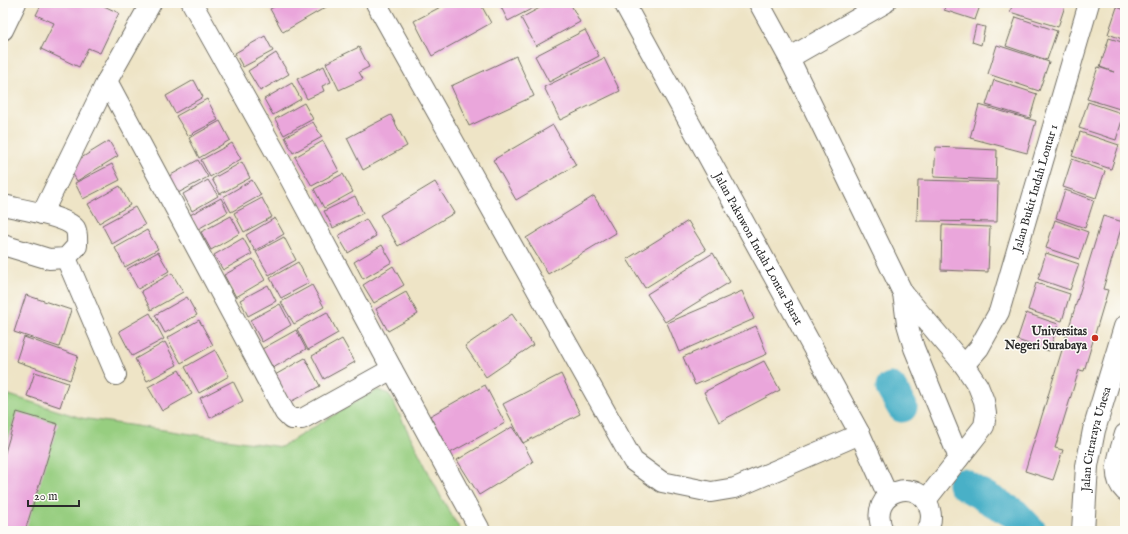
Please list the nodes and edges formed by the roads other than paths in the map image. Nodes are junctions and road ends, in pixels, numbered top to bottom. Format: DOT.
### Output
graph roads {
  1 [pos="16,3"];
  2 [pos="151,3"];
  3 [pos="192,3"];
  4 [pos="376,3"];
  5 [pos="624,3"];
  6 [pos="760,3"];
  7 [pos="885,3"];
  8 [pos="1089,3"];
  9 [pos="3,30"];
  10 [pos="788,58"];
  11 [pos="107,81"];
  12 [pos="3,205"];
  13 [pos="42,214"];
  14 [pos="3,245"];
  15 [pos="66,258"];
  16 [pos="904,293"];
  17 [pos="1125,327"];
  18 [pos="964,365"];
  19 [pos="392,370"];
  20 [pos="116,375"];
  21 [pos="860,434"];
  22 [pos="1125,434"];
  23 [pos="959,458"];
  24 [pos="1125,491"];
  25 [pos="888,496"];
  26 [pos="926,500"];
  27 [pos="479,528"];
  28 [pos="883,531"];
  29 [pos="927,531"];
  30 [pos="1083,531"];
  1 -- 9 [label="street"];
  2 -- 11 [label="street"];
  3 -- 19 [label="street"];
  4 -- 21 [label="street"];
  5 -- 21 [label="street, Jalan Pakuwon Indah Lontar Barat"];
  6 -- 10 [label="street"];
  7 -- 10 [label="street"];
  8 -- 18 [label="street, Jalan Bukit Indah Lontar 1"];
  10 -- 16 [label="street"];
  11 -- 13 [label="street"];
  11 -- 19 [label="street"];
  12 -- 13 [label="street"];
  13 -- 15 [label="street"];
  14 -- 15 [label="street"];
  15 -- 20 [label="street"];
  16 -- 18 [label="street"];
  16 -- 23 [label="street"];
  17 -- 30 [label="main road, Jalan Citraraya Unesa"];
  18 -- 23 [label="street"];
  19 -- 27 [label="street"];
  21 -- 25 [label="street, Jalan Pakuwon Indah Lontar Barat"];
  22 -- 24 [label="street"];
  23 -- 26 [label="street"];
  25 -- 26 [label="street"];
  25 -- 28 [label="street"];
  26 -- 29 [label="street"];
}
